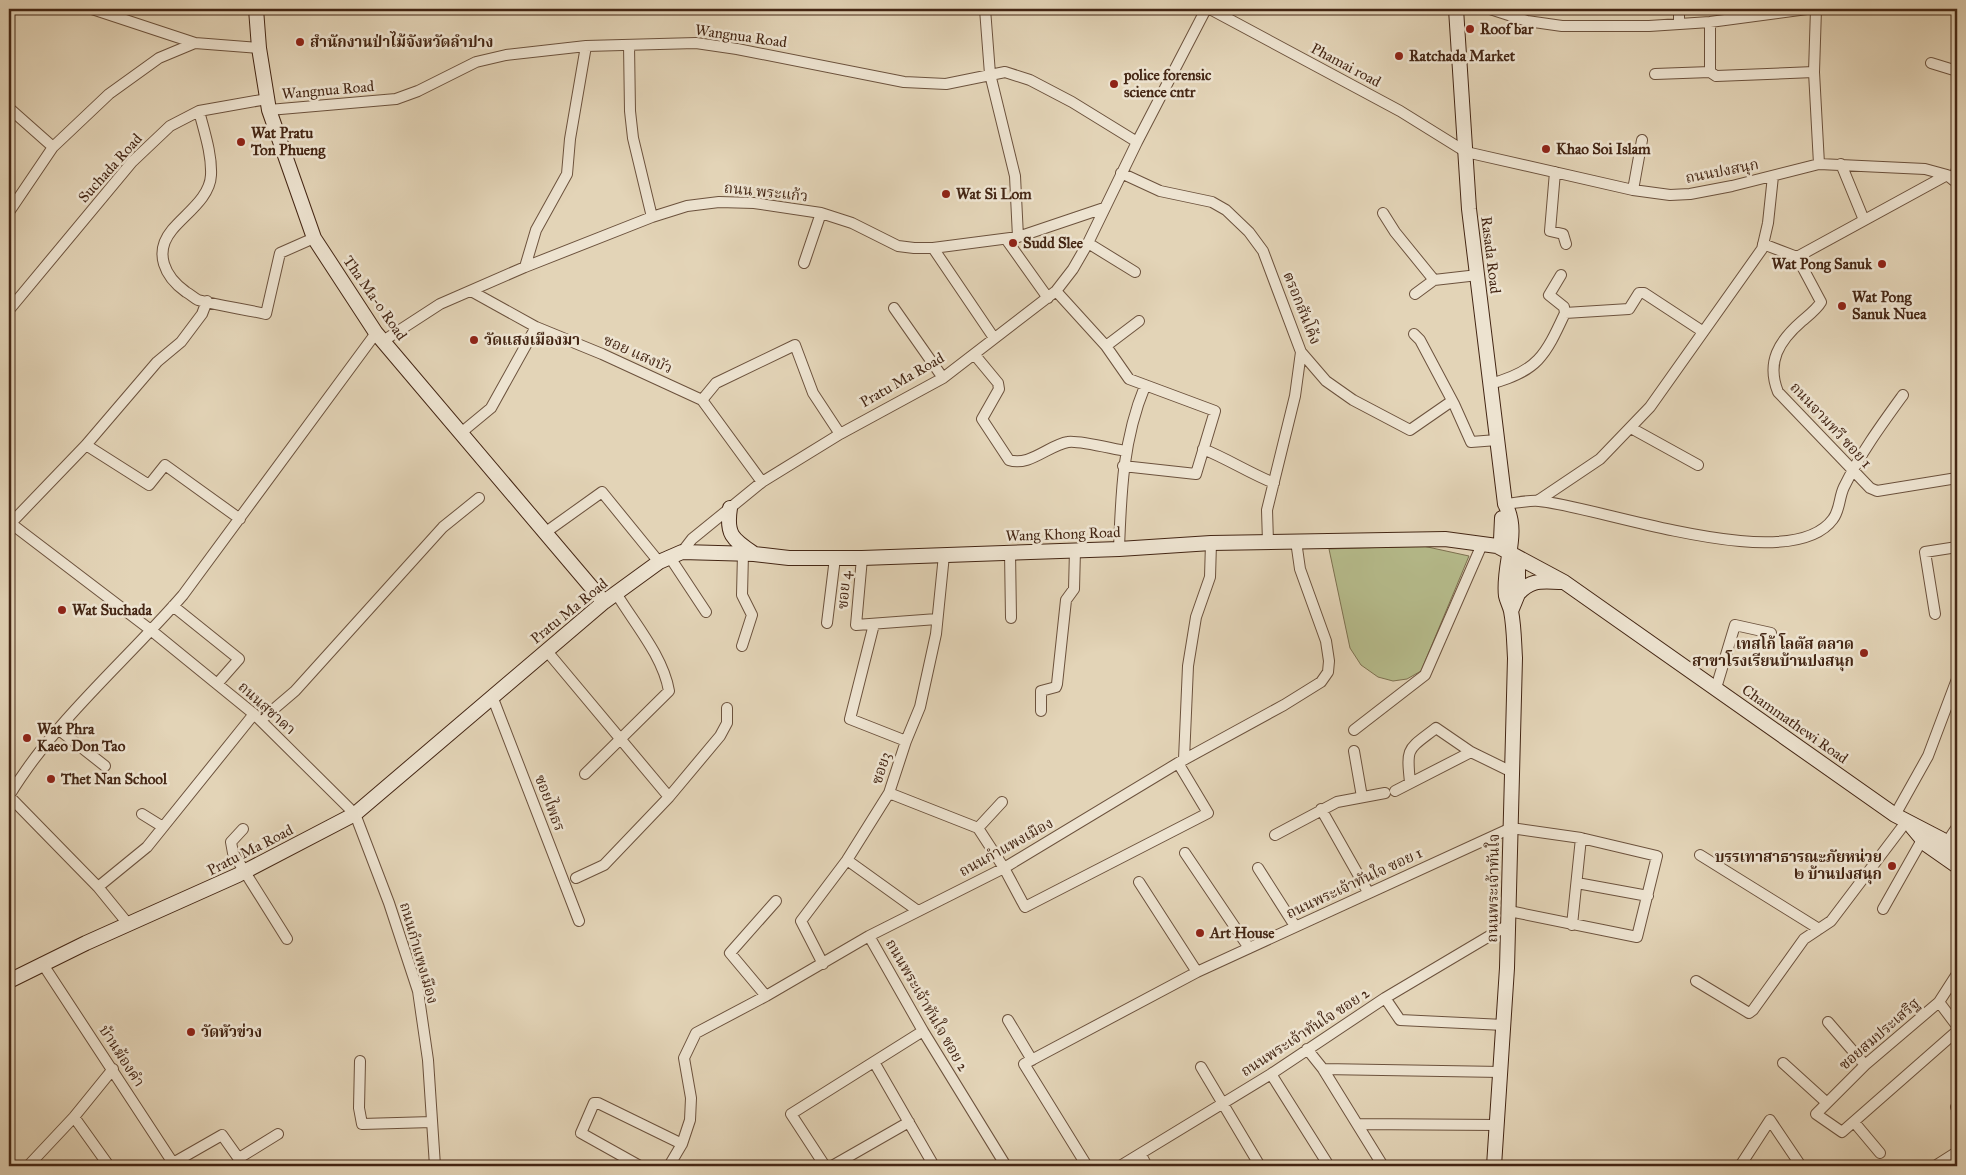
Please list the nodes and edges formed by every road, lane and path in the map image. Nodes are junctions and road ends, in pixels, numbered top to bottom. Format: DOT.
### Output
graph roads {
  1 [pos="92,9"];
  2 [pos="985,9"];
  3 [pos="1208,9"];
  4 [pos="1456,9"];
  5 [pos="1490,9"];
  6 [pos="1679,9"];
  7 [pos="1807,9"];
  8 [pos="1816,9"];
  9 [pos="260,10"];
  10 [pos="1710,22"];
  11 [pos="1679,24"];
  12 [pos="195,43"];
  13 [pos="629,45"];
  14 [pos="586,46"];
  15 [pos="259,48"];
  16 [pos="1931,63"];
  17 [pos="1957,71"];
  18 [pos="1710,72"];
  19 [pos="1814,72"];
  20 [pos="990,74"];
  21 [pos="1655,74"];
  22 [pos="268,105"];
  23 [pos="9,108"];
  24 [pos="199,111"];
  25 [pos="1642,140"];
  26 [pos="1137,142"];
  27 [pos="53,147"];
  28 [pos="1466,152"];
  29 [pos="1819,164"];
  30 [pos="1841,164"];
  31 [pos="1957,169"];
  32 [pos="1555,172"];
  33 [pos="1121,173"];
  34 [pos="1773,176"];
  35 [pos="1952,179"];
  36 [pos="1633,190"];
  37 [pos="1104,208"];
  38 [pos="9,212"];
  39 [pos="821,213"];
  40 [pos="1383,213"];
  41 [pos="652,217"];
  42 [pos="1864,220"];
  43 [pos="1018,237"];
  44 [pos="314,238"];
  45 [pos="1006,239"];
  46 [pos="1088,243"];
  47 [pos="1566,244"];
  48 [pos="1763,244"];
  49 [pos="933,248"];
  50 [pos="1797,257"];
  51 [pos="804,263"];
  52 [pos="525,267"];
  53 [pos="1135,272"];
  54 [pos="1561,274"];
  55 [pos="1478,275"];
  56 [pos="1434,280"];
  57 [pos="471,291"];
  58 [pos="1415,294"];
  59 [pos="1052,295"];
  60 [pos="207,301"];
  61 [pos="894,308"];
  62 [pos="9,310"];
  63 [pos="1565,313"];
  64 [pos="1138,321"];
  65 [pos="536,327"];
  66 [pos="1702,331"];
  67 [pos="1414,334"];
  68 [pos="379,337"];
  69 [pos="994,338"];
  70 [pos="1106,346"];
  71 [pos="1301,352"];
  72 [pos="974,354"];
  73 [pos="942,378"];
  74 [pos="1490,384"];
  75 [pos="1145,386"];
  76 [pos="1903,395"];
  77 [pos="702,400"];
  78 [pos="1454,404"];
  79 [pos="1631,428"];
  80 [pos="462,432"];
  81 [pos="840,434"];
  82 [pos="1497,440"];
  83 [pos="86,445"];
  84 [pos="1203,449"];
  85 [pos="1126,450"];
  86 [pos="1698,465"];
  87 [pos="1123,466"];
  88 [pos="1853,472"];
  89 [pos="1957,478"];
  90 [pos="762,482"];
  91 [pos="1274,483"];
  92 [pos="479,498"];
  93 [pos="1539,500"];
  94 [pos="1505,504"];
  95 [pos="730,508"];
  96 [pos="240,520"];
  97 [pos="10,523"];
  98 [pos="546,532"];
  99 [pos="1445,539"];
  100 [pos="1296,541"];
  101 [pos="1268,542"];
  102 [pos="1211,543"];
  103 [pos="1957,547"];
  104 [pos="1119,549"];
  105 [pos="1480,549"];
  106 [pos="1075,550"];
  107 [pos="1010,552"];
  108 [pos="1511,552"];
  109 [pos="748,553"];
  110 [pos="944,554"];
  111 [pos="670,557"];
  112 [pos="835,558"];
  113 [pos="862,558"];
  114 [pos="1564,582"];
  115 [pos="616,594"];
  116 [pos="1518,594"];
  117 [pos="604,602"];
  118 [pos="173,606"];
  119 [pos="1511,611"];
  120 [pos="706,612"];
  121 [pos="1935,614"];
  122 [pos="937,618"];
  123 [pos="1011,618"];
  124 [pos="827,623"];
  125 [pos="874,624"];
  126 [pos="152,631"];
  127 [pos="1770,633"];
  128 [pos="742,646"];
  129 [pos="546,650"];
  130 [pos="1957,679"];
  131 [pos="217,684"];
  132 [pos="1716,688"];
  133 [pos="492,696"];
  134 [pos="727,708"];
  135 [pos="1042,711"];
  136 [pos="258,717"];
  137 [pos="58,728"];
  138 [pos="1354,730"];
  139 [pos="621,740"];
  140 [pos="906,741"];
  141 [pos="1354,751"];
  142 [pos="1471,752"];
  143 [pos="1181,761"];
  144 [pos="105,766"];
  145 [pos="1512,772"];
  146 [pos="585,774"];
  147 [pos="1410,782"];
  148 [pos="890,793"];
  149 [pos="9,796"];
  150 [pos="668,797"];
  151 [pos="1362,797"];
  152 [pos="1002,802"];
  153 [pos="1321,808"];
  154 [pos="142,814"];
  155 [pos="355,814"];
  156 [pos="1903,820"];
  157 [pos="163,827"];
  158 [pos="1957,827"];
  159 [pos="978,828"];
  160 [pos="1511,828"];
  161 [pos="243,829"];
  162 [pos="1275,835"];
  163 [pos="1581,838"];
  164 [pos="1928,840"];
  165 [pos="1952,846"];
  166 [pos="1185,853"];
  167 [pos="1700,855"];
  168 [pos="847,860"];
  169 [pos="1957,866"];
  170 [pos="1004,868"];
  171 [pos="1258,868"];
  172 [pos="243,872"];
  173 [pos="576,878"];
  174 [pos="1139,882"];
  175 [pos="1577,883"];
  176 [pos="98,888"];
  177 [pos="1368,892"];
  178 [pos="1648,896"];
  179 [pos="776,901"];
  180 [pos="1883,909"];
  181 [pos="918,912"];
  182 [pos="1509,918"];
  183 [pos="580,921"];
  184 [pos="129,925"];
  185 [pos="1572,925"];
  186 [pos="1295,926"];
  187 [pos="1819,929"];
  188 [pos="869,936"];
  189 [pos="287,939"];
  190 [pos="1249,948"];
  191 [pos="42,963"];
  192 [pos="823,964"];
  193 [pos="1197,972"];
  194 [pos="1957,974"];
  195 [pos="9,981"];
  196 [pos="1696,981"];
  197 [pos="766,996"];
  198 [pos="1385,998"];
  199 [pos="1939,1002"];
  200 [pos="1008,1020"];
  201 [pos="1828,1022"];
  202 [pos="1504,1025"];
  203 [pos="1957,1026"];
  204 [pos="923,1031"];
  205 [pos="1957,1031"];
  206 [pos="1307,1049"];
  207 [pos="360,1061"];
  208 [pos="874,1062"];
  209 [pos="1028,1062"];
  210 [pos="1783,1063"];
  211 [pos="1865,1065"];
  212 [pos="113,1068"];
  213 [pos="1201,1068"];
  214 [pos="1323,1069"];
  215 [pos="1500,1072"];
  216 [pos="1271,1074"];
  217 [pos="1826,1102"];
  218 [pos="1223,1103"];
  219 [pos="74,1117"];
  220 [pos="432,1122"];
  221 [pos="909,1122"];
  222 [pos="1854,1122"];
  223 [pos="1357,1124"];
  224 [pos="1497,1126"];
  225 [pos="278,1134"];
  226 [pos="682,1144"];
  227 [pos="1957,1152"];
  228 [pos="1880,1153"];
  229 [pos="1141,1155"];
  230 [pos="241,1162"];
  231 [pos="34,1164"];
  232 [pos="174,1165"];
  233 [pos="108,1166"];
  234 [pos="435,1166"];
  235 [pos="640,1166"];
  236 [pos="669,1166"];
  237 [pos="825,1166"];
  238 [pos="832,1166"];
  239 [pos="934,1166"];
  240 [pos="1006,1166"];
  241 [pos="1087,1166"];
  242 [pos="1120,1166"];
  243 [pos="1147,1166"];
  244 [pos="1260,1166"];
  245 [pos="1330,1166"];
  246 [pos="1383,1166"];
  247 [pos="1494,1166"];
  248 [pos="1740,1166"];
  249 [pos="1801,1166"];
  250 [pos="1935,1166"];
  1 -- 12 [label="street"];
  2 -- 20 [label="street"];
  3 -- 26 [label="street, Pratu Ma Road"];
  3 -- 28 [label="street, Phamai road"];
  4 -- 28 [label="main road, Rasada Road"];
  5 -- 11 [label="street"];
  6 -- 11 [label="street"];
  7 -- 10 [label="street"];
  8 -- 19 [label="street"];
  9 -- 15 [label="main road, Tha Ma-o Road"];
  10 -- 11 [label="street"];
  10 -- 18 [label="street"];
  12 -- 15 [label="street"];
  12 -- 27 [label="street"];
  13 -- 14 [label="street, Wangnua Road"];
  13 -- 20 [label="street, Wangnua Road"];
  13 -- 41 [label="street"];
  14 -- 22 [label="street, Wangnua Road"];
  14 -- 52 [label="street"];
  15 -- 22 [label="main road, Tha Ma-o Road"];
  16 -- 17 [label="street"];
  18 -- 19 [label="street"];
  18 -- 21 [label="street"];
  19 -- 29 [label="street"];
  20 -- 26 [label="street, Wangnua Road"];
  20 -- 43 [label="street"];
  22 -- 24 [label="street, Suchada Road"];
  22 -- 44 [label="main road, Tha Ma-o Road"];
  23 -- 27 [label="street"];
  24 -- 60 [label="street"];
  24 -- 62 [label="street, Suchada Road"];
  25 -- 36 [label="street"];
  26 -- 33 [label="street, Pratu Ma Road"];
  27 -- 38 [label="street"];
  28 -- 32 [label="street, ถนนปงสนุก"];
  28 -- 55 [label="main road, Rasada Road"];
  29 -- 30 [label="street, ถนนปงสนุก"];
  29 -- 34 [label="street, ถนนปงสนุก"];
  30 -- 35 [label="street, ถนนปงสนุก"];
  30 -- 42 [label="street"];
  31 -- 35 [label="street"];
  32 -- 36 [label="street, ถนนปงสนุก"];
  32 -- 47 [label="street"];
  33 -- 37 [label="street, Pratu Ma Road"];
  33 -- 71 [label="street, ตรอกสันโค้ง"];
  34 -- 36 [label="street, ถนนปงสนุก"];
  34 -- 48 [label="street"];
  35 -- 42 [label="street"];
  37 -- 43 [label="street, ถนน พระแก้ว"];
  37 -- 46 [label="street, Pratu Ma Road"];
  39 -- 41 [label="street, ถนน พระแก้ว"];
  39 -- 49 [label="street, ถนน พระแก้ว"];
  39 -- 51 [label="street"];
  40 -- 56 [label="street"];
  41 -- 52 [label="street, ถนน พระแก้ว"];
  42 -- 50 [label="street"];
  43 -- 45 [label="street, ถนน พระแก้ว"];
  44 -- 60 [label="street"];
  44 -- 68 [label="main road, Tha Ma-o Road"];
  45 -- 49 [label="street, ถนน พระแก้ว"];
  45 -- 59 [label="street"];
  46 -- 53 [label="street"];
  46 -- 59 [label="street, Pratu Ma Road"];
  48 -- 50 [label="street"];
  48 -- 66 [label="street"];
  49 -- 69 [label="street"];
  50 -- 88 [label="street, ถนนจามทวี ซอย 1"];
  52 -- 57 [label="street, ถนน พระแก้ว"];
  54 -- 63 [label="street"];
  55 -- 56 [label="street"];
  55 -- 74 [label="main road, Rasada Road"];
  56 -- 58 [label="street"];
  57 -- 65 [label="street, ซอย แสงบัว"];
  57 -- 68 [label="street, ถนน พระแก้ว"];
  59 -- 69 [label="street, Pratu Ma Road"];
  59 -- 70 [label="street"];
  60 -- 83 [label="street"];
  61 -- 73 [label="street"];
  63 -- 66 [label="street"];
  63 -- 74 [label="street"];
  64 -- 70 [label="street"];
  65 -- 77 [label="street, ซอย แสงบัว"];
  65 -- 80 [label="street"];
  66 -- 79 [label="street"];
  67 -- 78 [label="street"];
  68 -- 80 [label="main road, Tha Ma-o Road"];
  68 -- 96 [label="street"];
  69 -- 72 [label="street, Pratu Ma Road"];
  70 -- 75 [label="street"];
  71 -- 78 [label="street, ตรอกสันโค้ง"];
  71 -- 91 [label="street"];
  72 -- 73 [label="street, Pratu Ma Road"];
  72 -- 85 [label="street"];
  73 -- 81 [label="street, Pratu Ma Road"];
  74 -- 82 [label="main road, Rasada Road"];
  75 -- 84 [label="street"];
  75 -- 85 [label="street"];
  76 -- 88 [label="street"];
  77 -- 81 [label="street"];
  77 -- 90 [label="street, ซอย แสงบัว"];
  78 -- 82 [label="street"];
  79 -- 86 [label="street"];
  79 -- 93 [label="street"];
  80 -- 98 [label="main road, Tha Ma-o Road"];
  81 -- 90 [label="street, Pratu Ma Road"];
  82 -- 94 [label="main road, Rasada Road"];
  83 -- 96 [label="street"];
  83 -- 97 [label="street"];
  84 -- 87 [label="street"];
  84 -- 91 [label="street"];
  85 -- 87 [label="street"];
  87 -- 104 [label="street"];
  88 -- 89 [label="street, ถนนจามทวี ซอย 1"];
  88 -- 93 [label="street"];
  90 -- 95 [label="street, Pratu Ma Road"];
  91 -- 101 [label="street"];
  92 -- 136 [label="street"];
  93 -- 94 [label="street"];
  94 -- 108 [label="main road, Rasada Road"];
  95 -- 109 [label="main road"];
  95 -- 111 [label="street, Pratu Ma Road"];
  96 -- 118 [label="street"];
  97 -- 126 [label="street, ถนนสุชาดา"];
  98 -- 111 [label="street"];
  98 -- 117 [label="main road, Tha Ma-o Road"];
  99 -- 100 [label="main road, Wang Khong Road"];
  99 -- 105 [label="main road, Wang Khong Road"];
  99 -- 108 [label="main road, Wang Khong Road"];
  100 -- 101 [label="main road, Wang Khong Road"];
  100 -- 143 [label="street, ถนนกำแพงเมือง"];
  101 -- 102 [label="main road, Wang Khong Road"];
  102 -- 104 [label="main road, Wang Khong Road"];
  102 -- 143 [label="street"];
  103 -- 121 [label="street"];
  104 -- 106 [label="main road, Wang Khong Road"];
  105 -- 108 [label="main road, Wang Khong Road"];
  105 -- 138 [label="street"];
  106 -- 107 [label="main road, Wang Khong Road"];
  106 -- 135 [label="street"];
  107 -- 110 [label="main road, Wang Khong Road"];
  107 -- 123 [label="street"];
  108 -- 114 [label="main road, Chammathewi Road"];
  108 -- 116 [label="main road, ถนนพระเจ้าทันใจ"];
  108 -- 119 [label="main road, ถนนพระเจ้าทันใจ"];
  109 -- 111 [label="main road, Wang Khong Road"];
  109 -- 112 [label="main road, Wang Khong Road"];
  109 -- 128 [label="street"];
  110 -- 113 [label="main road, Wang Khong Road"];
  110 -- 122 [label="street, ซอย3"];
  111 -- 115 [label="main road, Pratu Ma Road"];
  111 -- 120 [label="street"];
  112 -- 113 [label="main road, Wang Khong Road"];
  112 -- 124 [label="street"];
  113 -- 125 [label="street, ซอย 4"];
  114 -- 116 [label="main road"];
  114 -- 132 [label="main road, Chammathewi Road"];
  115 -- 117 [label="main road, Pratu Ma Road"];
  115 -- 139 [label="street"];
  116 -- 119 [label="main road, ถนนพระเจ้าทันใจ"];
  117 -- 129 [label="main road, Pratu Ma Road"];
  118 -- 126 [label="street"];
  118 -- 131 [label="street"];
  119 -- 145 [label="main road, ถนนพระเจ้าทันใจ"];
  122 -- 125 [label="street"];
  122 -- 140 [label="street, ซอย3"];
  125 -- 140 [label="street"];
  126 -- 131 [label="street, ถนนสุชาดา"];
  126 -- 137 [label="street"];
  127 -- 132 [label="street"];
  129 -- 133 [label="main road, Pratu Ma Road"];
  129 -- 139 [label="street"];
  130 -- 156 [label="street"];
  131 -- 136 [label="street, ถนนสุชาดา"];
  132 -- 156 [label="main road, Chammathewi Road"];
  133 -- 155 [label="main road, Pratu Ma Road"];
  133 -- 183 [label="street, ซอยไพธร"];
  134 -- 150 [label="street"];
  136 -- 155 [label="street, ถนนสุชาดา"];
  136 -- 157 [label="street"];
  137 -- 144 [label="street"];
  137 -- 149 [label="street"];
  139 -- 146 [label="street"];
  139 -- 150 [label="street"];
  140 -- 148 [label="street, ซอย3"];
  141 -- 151 [label="street"];
  142 -- 145 [label="street"];
  142 -- 147 [label="street"];
  142 -- 147 [label="street"];
  143 -- 170 [label="street, ถนนกำแพงเมือง"];
  143 -- 170 [label="street"];
  145 -- 160 [label="main road, ถนนพระเจ้าทันใจ"];
  147 -- 151 [label="street"];
  148 -- 159 [label="street"];
  148 -- 168 [label="street, ซอย3"];
  149 -- 176 [label="street"];
  150 -- 173 [label="street"];
  151 -- 153 [label="street"];
  152 -- 159 [label="street"];
  153 -- 162 [label="street"];
  153 -- 177 [label="street"];
  154 -- 157 [label="street"];
  155 -- 172 [label="main road, Pratu Ma Road"];
  155 -- 220 [label="street, ถนนกำแพงเมือง"];
  156 -- 164 [label="main road, Chammathewi Road"];
  156 -- 187 [label="street"];
  157 -- 176 [label="street"];
  158 -- 165 [label="street"];
  159 -- 170 [label="street"];
  160 -- 163 [label="street"];
  160 -- 177 [label="street, ถนนพระเจ้าทันใจ ซอย 1"];
  160 -- 182 [label="main road, ถนนพระเจ้าทันใจ"];
  161 -- 172 [label="street"];
  163 -- 175 [label="street"];
  163 -- 178 [label="street"];
  164 -- 165 [label="main road, Chammathewi Road"];
  164 -- 169 [label="main road, Chammathewi Road"];
  164 -- 180 [label="street"];
  166 -- 190 [label="street"];
  167 -- 187 [label="street"];
  168 -- 181 [label="street"];
  168 -- 192 [label="street, ซอย3"];
  170 -- 181 [label="street, ถนนกำแพงเมือง"];
  171 -- 186 [label="street"];
  172 -- 184 [label="main road, Pratu Ma Road"];
  172 -- 189 [label="street"];
  174 -- 193 [label="street"];
  175 -- 178 [label="street"];
  175 -- 185 [label="street"];
  176 -- 184 [label="street"];
  177 -- 186 [label="street, ถนนพระเจ้าทันใจ ซอย 1"];
  178 -- 185 [label="street"];
  179 -- 197 [label="street"];
  181 -- 188 [label="street, ถนนกำแพงเมือง"];
  182 -- 185 [label="street"];
  182 -- 198 [label="street, ถนนพระเจ้าทันใจ ซอย 2"];
  182 -- 202 [label="main road, ถนนพระเจ้าทันใจ"];
  184 -- 191 [label="main road, Pratu Ma Road"];
  186 -- 190 [label="street, ถนนพระเจ้าทันใจ ซอย 1"];
  187 -- 196 [label="street"];
  188 -- 192 [label="street, ถนนกำแพงเมือง"];
  188 -- 204 [label="street, ถนนพระเจ้าทันใจ ซอย 2"];
  190 -- 193 [label="street, ถนนพระเจ้าทันใจ ซอย 1"];
  191 -- 195 [label="main road, Pratu Ma Road"];
  191 -- 212 [label="street, บ้านฆ้องคำ"];
  192 -- 197 [label="street, ถนนกำแพงเมือง"];
  193 -- 209 [label="street, ถนนพระเจ้าทันใจ ซอย 1"];
  194 -- 199 [label="street, ซอยสมประเสริฐ"];
  197 -- 226 [label="street, ถนนกำแพงเมือง"];
  198 -- 202 [label="street"];
  198 -- 206 [label="street, ถนนพระเจ้าทันใจ ซอย 2"];
  199 -- 203 [label="street"];
  199 -- 211 [label="street, ซอยสมประเสริฐ"];
  200 -- 209 [label="street"];
  201 -- 211 [label="street"];
  202 -- 215 [label="main road, ถนนพระเจ้าทันใจ"];
  204 -- 208 [label="street"];
  204 -- 240 [label="street, ถนนพระเจ้าทันใจ ซอย 2"];
  205 -- 222 [label="street"];
  206 -- 214 [label="street"];
  206 -- 216 [label="street, ถนนพระเจ้าทันใจ ซอย 2"];
  207 -- 220 [label="street"];
  208 -- 221 [label="street"];
  208 -- 237 [label="street"];
  209 -- 241 [label="street"];
  210 -- 217 [label="street"];
  211 -- 217 [label="street, ซอยสมประเสริฐ"];
  212 -- 219 [label="street"];
  212 -- 232 [label="street, บ้านฆ้องคำ"];
  213 -- 218 [label="street"];
  214 -- 215 [label="street"];
  214 -- 223 [label="street"];
  215 -- 224 [label="main road, ถนนพระเจ้าทันใจ"];
  216 -- 218 [label="street, ถนนพระเจ้าทันใจ ซอย 2"];
  216 -- 245 [label="street"];
  217 -- 222 [label="street, ซอยสมประเสริฐ"];
  218 -- 229 [label="street, ถนนพระเจ้าทันใจ ซอย 2"];
  218 -- 244 [label="street"];
  219 -- 231 [label="street"];
  219 -- 233 [label="street"];
  220 -- 234 [label="street, ถนนกำแพงเมือง"];
  221 -- 238 [label="street"];
  221 -- 239 [label="street"];
  222 -- 228 [label="street"];
  223 -- 224 [label="street"];
  223 -- 246 [label="street"];
  224 -- 247 [label="main road, ถนนพระเจ้าทันใจ"];
  225 -- 230 [label="street"];
  226 -- 235 [label="street"];
  226 -- 236 [label="street, ถนนกำแพงเมือง"];
  227 -- 250 [label="street"];
  229 -- 242 [label="street, ถนนพระเจ้าทันใจ ซอย 2"];
  229 -- 243 [label="street"];
  230 -- 232 [label="street"];
  248 -- 249 [label="street"];
}
